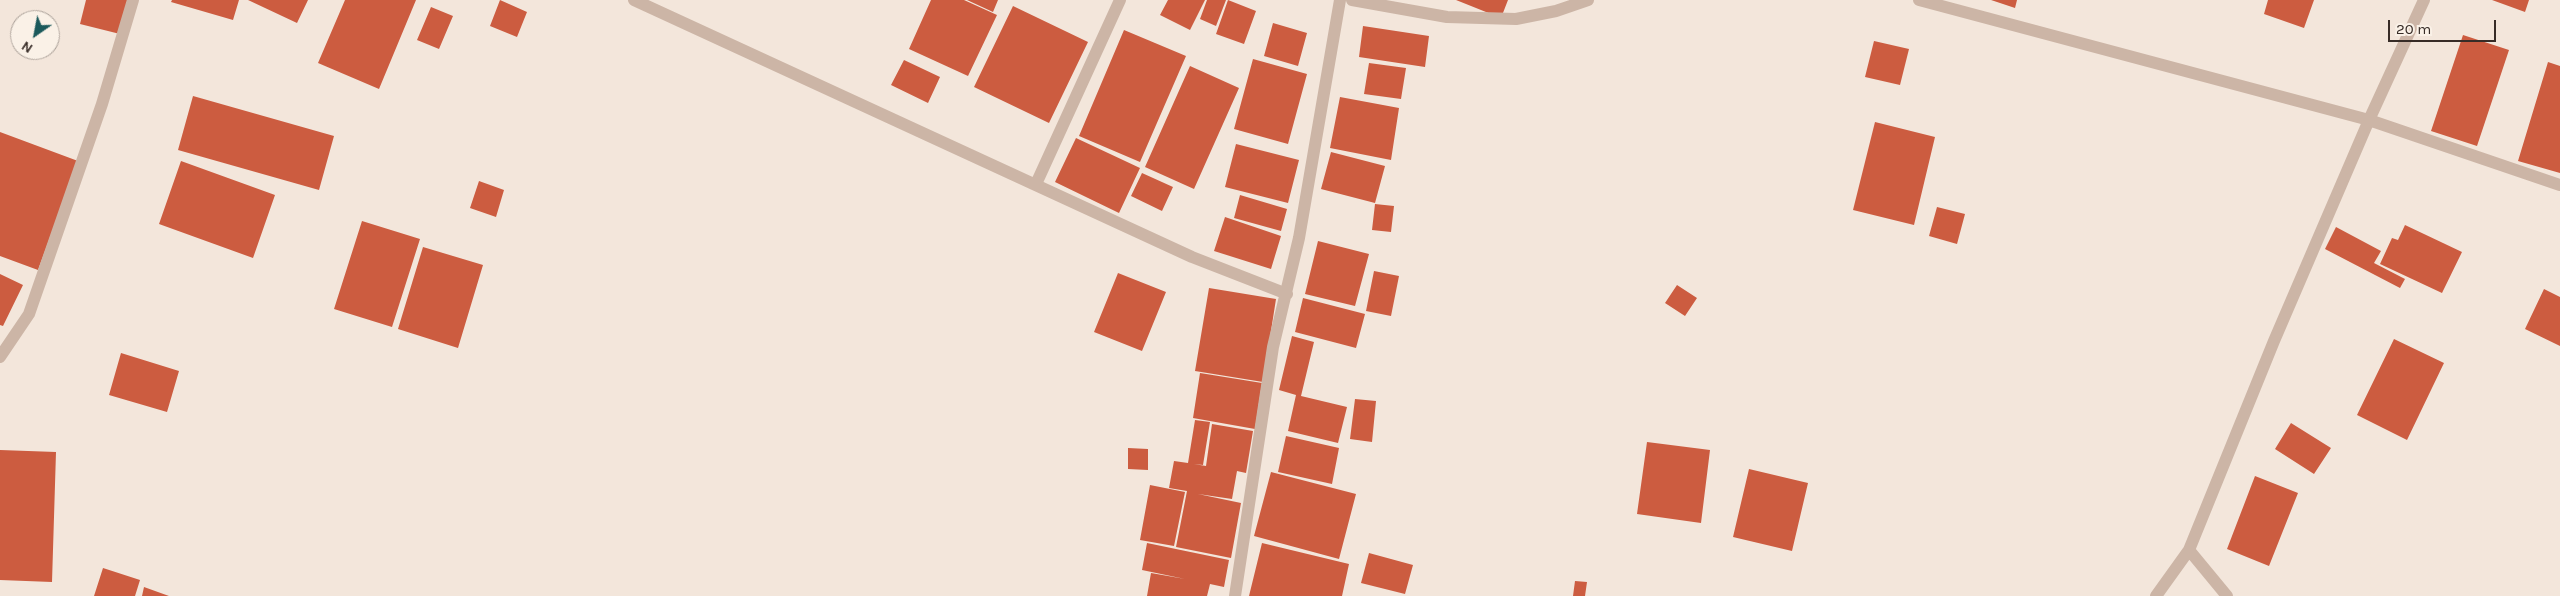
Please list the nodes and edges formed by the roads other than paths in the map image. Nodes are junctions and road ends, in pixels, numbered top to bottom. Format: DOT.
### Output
graph roads {
  1 [pos="133,0"];
  2 [pos="634,0"];
  3 [pos="1120,0"];
  4 [pos="1340,0"];
  5 [pos="1352,0"];
  6 [pos="1588,0"];
  7 [pos="1919,0"];
  8 [pos="2424,0"];
  9 [pos="2369,120"];
  10 [pos="1036,184"];
  11 [pos="2560,185"];
  12 [pos="1287,294"];
  13 [pos="0,357"];
  14 [pos="2189,550"];
  15 [pos="1235,596"];
  16 [pos="2156,596"];
  17 [pos="2227,596"];
  1 -- 13 [label="street"];
  2 -- 10 [label="street"];
  3 -- 10 [label="street"];
  4 -- 12 [label="street"];
  5 -- 6 [label="street"];
  7 -- 9 [label="street"];
  8 -- 9 [label="street"];
  9 -- 11 [label="street"];
  9 -- 14 [label="street"];
  10 -- 12 [label="street"];
  12 -- 15 [label="street"];
  14 -- 16 [label="street"];
  14 -- 17 [label="street"];
}
